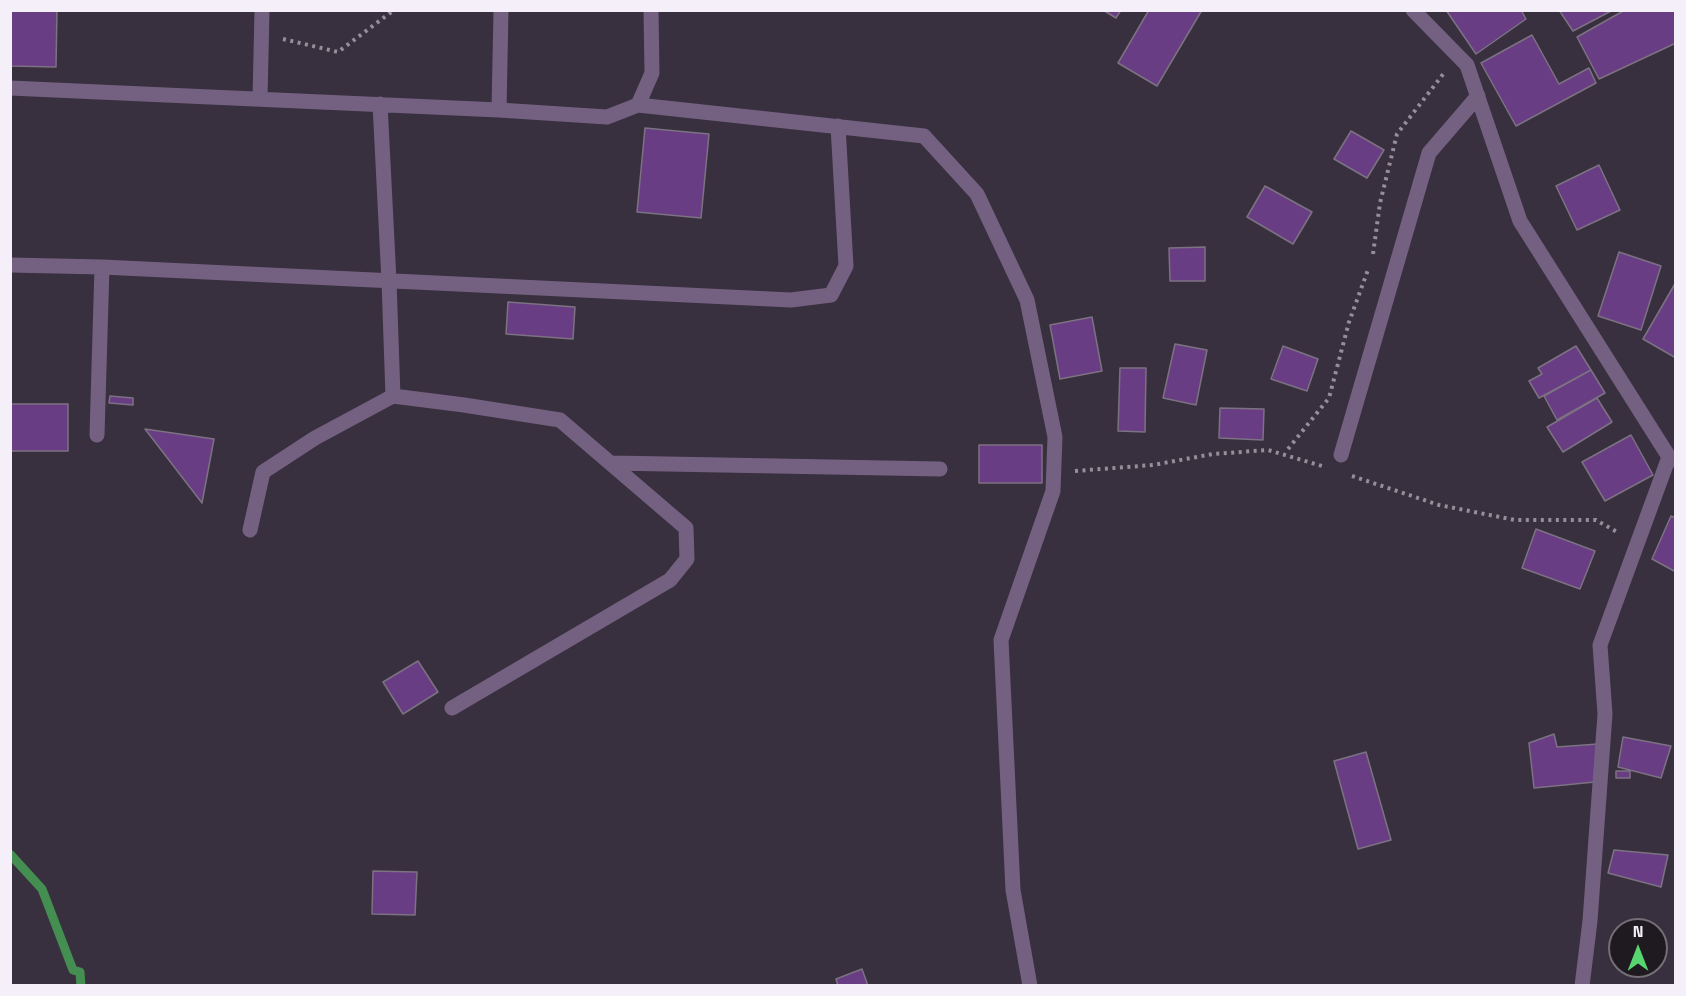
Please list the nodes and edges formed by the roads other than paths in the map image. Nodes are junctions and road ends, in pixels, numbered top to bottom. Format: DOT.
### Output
graph roads {
  1 [pos="262,10"];
  2 [pos="501,10"];
  3 [pos="651,10"];
  4 [pos="1413,10"];
  5 [pos="10,88"];
  6 [pos="1478,96"];
  7 [pos="260,99"];
  8 [pos="380,104"];
  9 [pos="638,105"];
  10 [pos="498,110"];
  11 [pos="838,126"];
  12 [pos="10,266"];
  13 [pos="102,267"];
  14 [pos="389,281"];
  15 [pos="393,396"];
  16 [pos="97,435"];
  17 [pos="1341,455"];
  18 [pos="1672,459"];
  19 [pos="612,463"];
  20 [pos="940,470"];
  21 [pos="250,530"];
  22 [pos="452,708"];
  23 [pos="1030,986"];
  24 [pos="1582,986"];
  1 -- 7 [label="street"];
  2 -- 10 [label="street"];
  3 -- 9 [label="street"];
  4 -- 6 [label="street"];
  5 -- 7 [label="street"];
  6 -- 17 [label="street"];
  6 -- 18 [label="street"];
  7 -- 8 [label="street"];
  8 -- 10 [label="street"];
  8 -- 14 [label="street"];
  9 -- 10 [label="street"];
  9 -- 11 [label="street"];
  11 -- 14 [label="street"];
  11 -- 23 [label="street"];
  12 -- 13 [label="street"];
  13 -- 14 [label="street"];
  13 -- 16 [label="street"];
  14 -- 15 [label="street"];
  15 -- 19 [label="street"];
  15 -- 21 [label="street"];
  18 -- 24 [label="street"];
  19 -- 20 [label="street"];
  19 -- 22 [label="street"];
}
